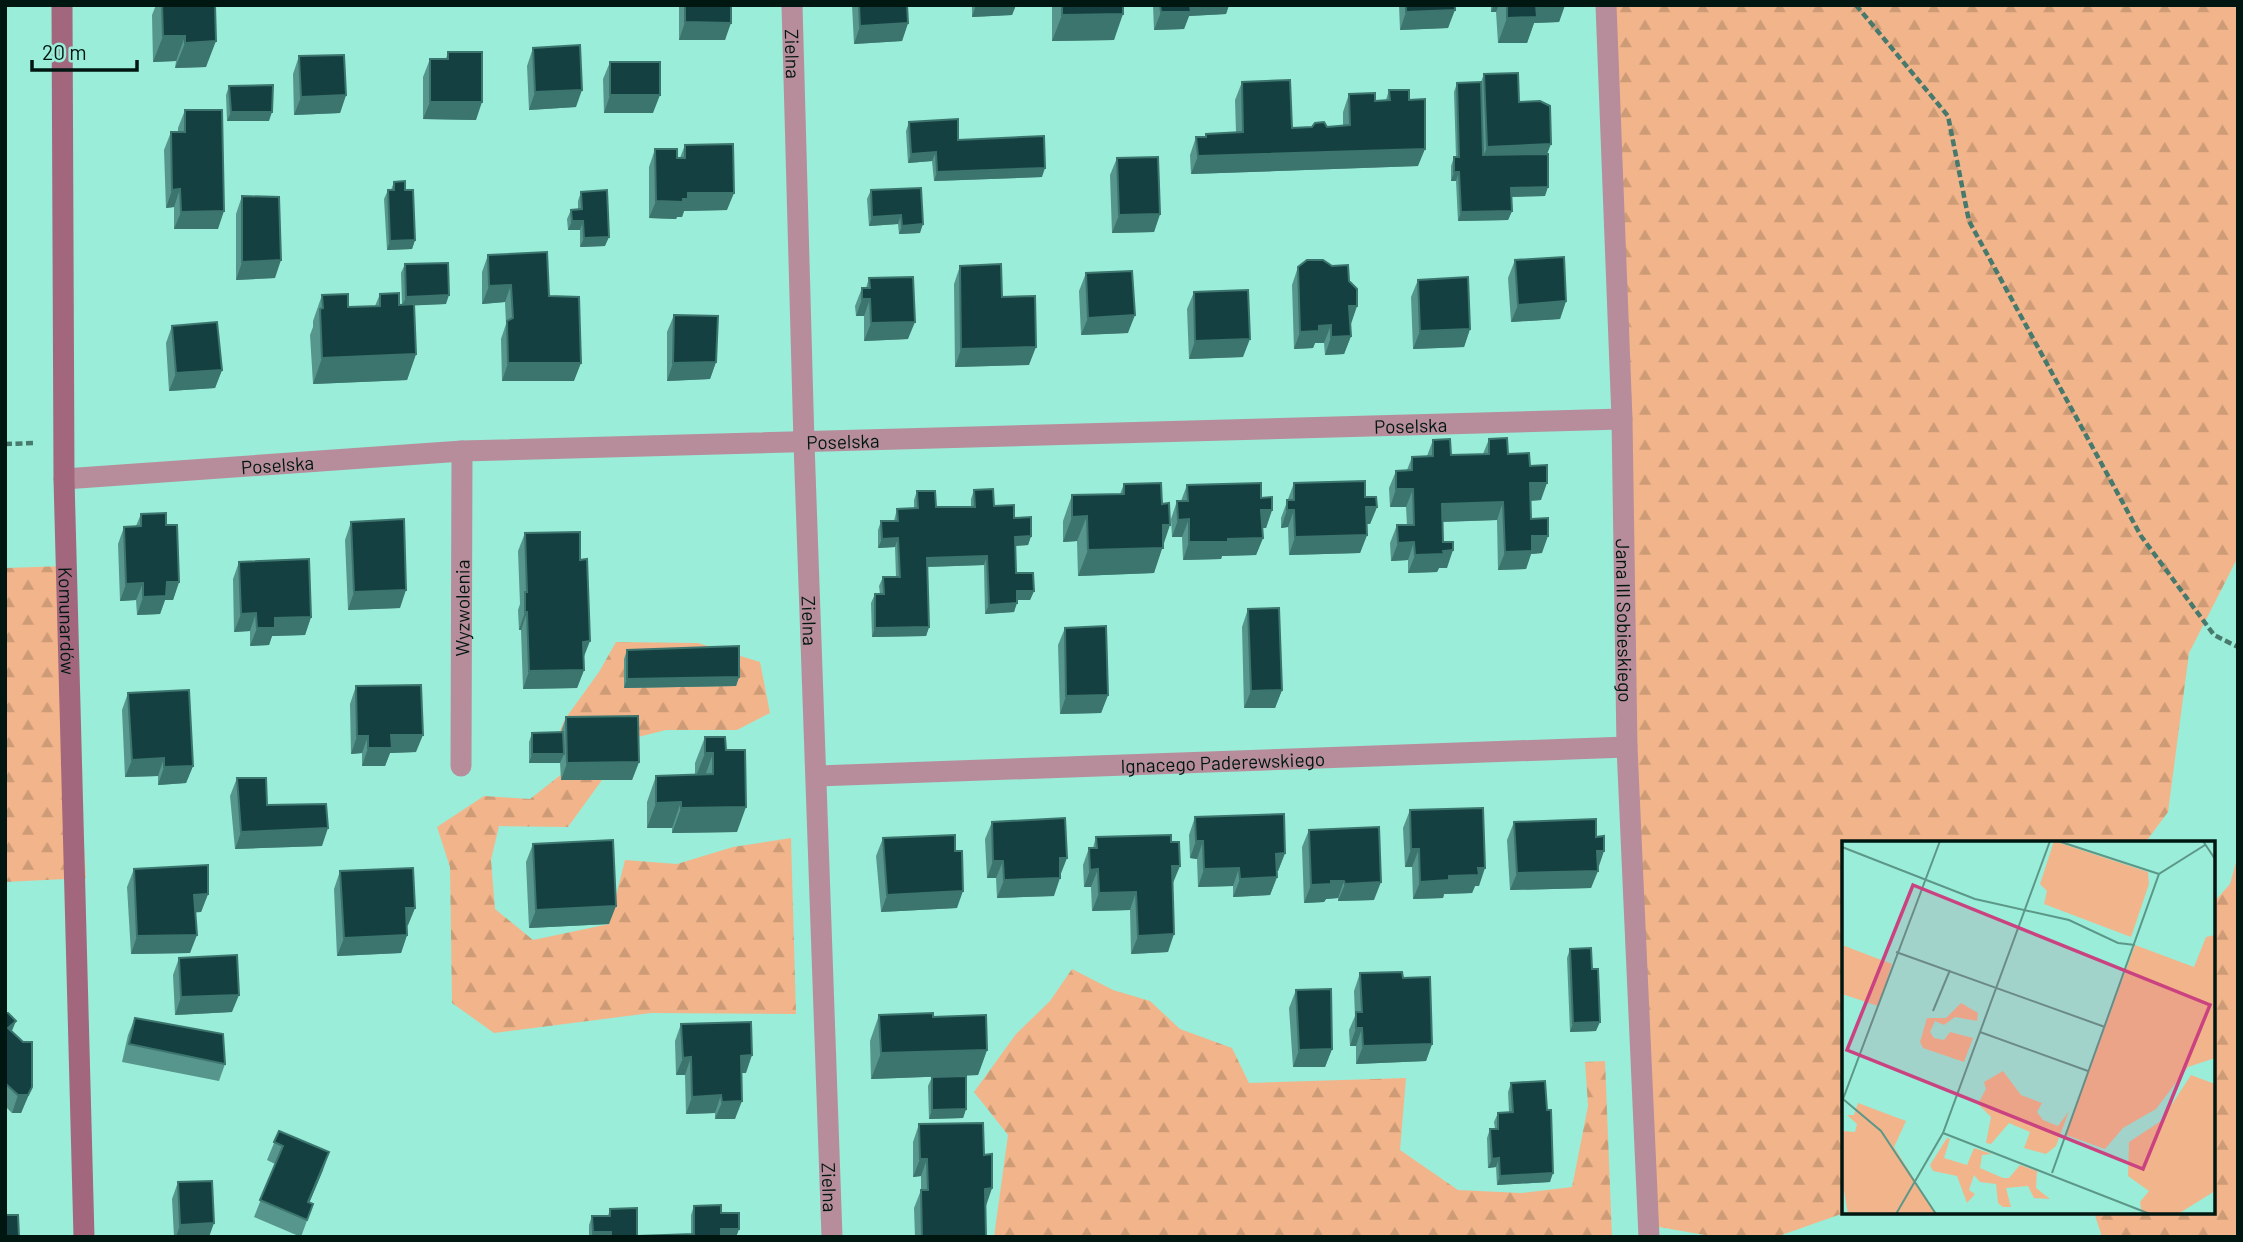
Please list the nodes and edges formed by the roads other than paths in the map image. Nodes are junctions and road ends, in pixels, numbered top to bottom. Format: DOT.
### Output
graph roads {
  1 [pos="62,5"];
  2 [pos="793,5"];
  3 [pos="1605,5"];
  4 [pos="1622,419"];
  5 [pos="804,443"];
  6 [pos="462,451"];
  7 [pos="64,479"];
  8 [pos="1628,747"];
  9 [pos="461,766"];
  10 [pos="817,776"];
  11 [pos="84,1237"];
  12 [pos="832,1237"];
  13 [pos="1649,1237"];
  1 -- 7 [label="street, Komunardów"];
  2 -- 5 [label="street, Zielna"];
  3 -- 4 [label="street, Jana III Sobieskiego"];
  4 -- 5 [label="street, Poselska"];
  4 -- 8 [label="street, Jana III Sobieskiego"];
  5 -- 6 [label="street, Poselska"];
  5 -- 10 [label="street, Zielna"];
  6 -- 7 [label="street, Poselska"];
  6 -- 9 [label="street, Wyzwolenia"];
  7 -- 11 [label="street, Komunardów"];
  8 -- 10 [label="street, Ignacego Paderewskiego"];
  8 -- 13 [label="street, Jana III Sobieskiego"];
  10 -- 12 [label="street, Zielna"];
}
